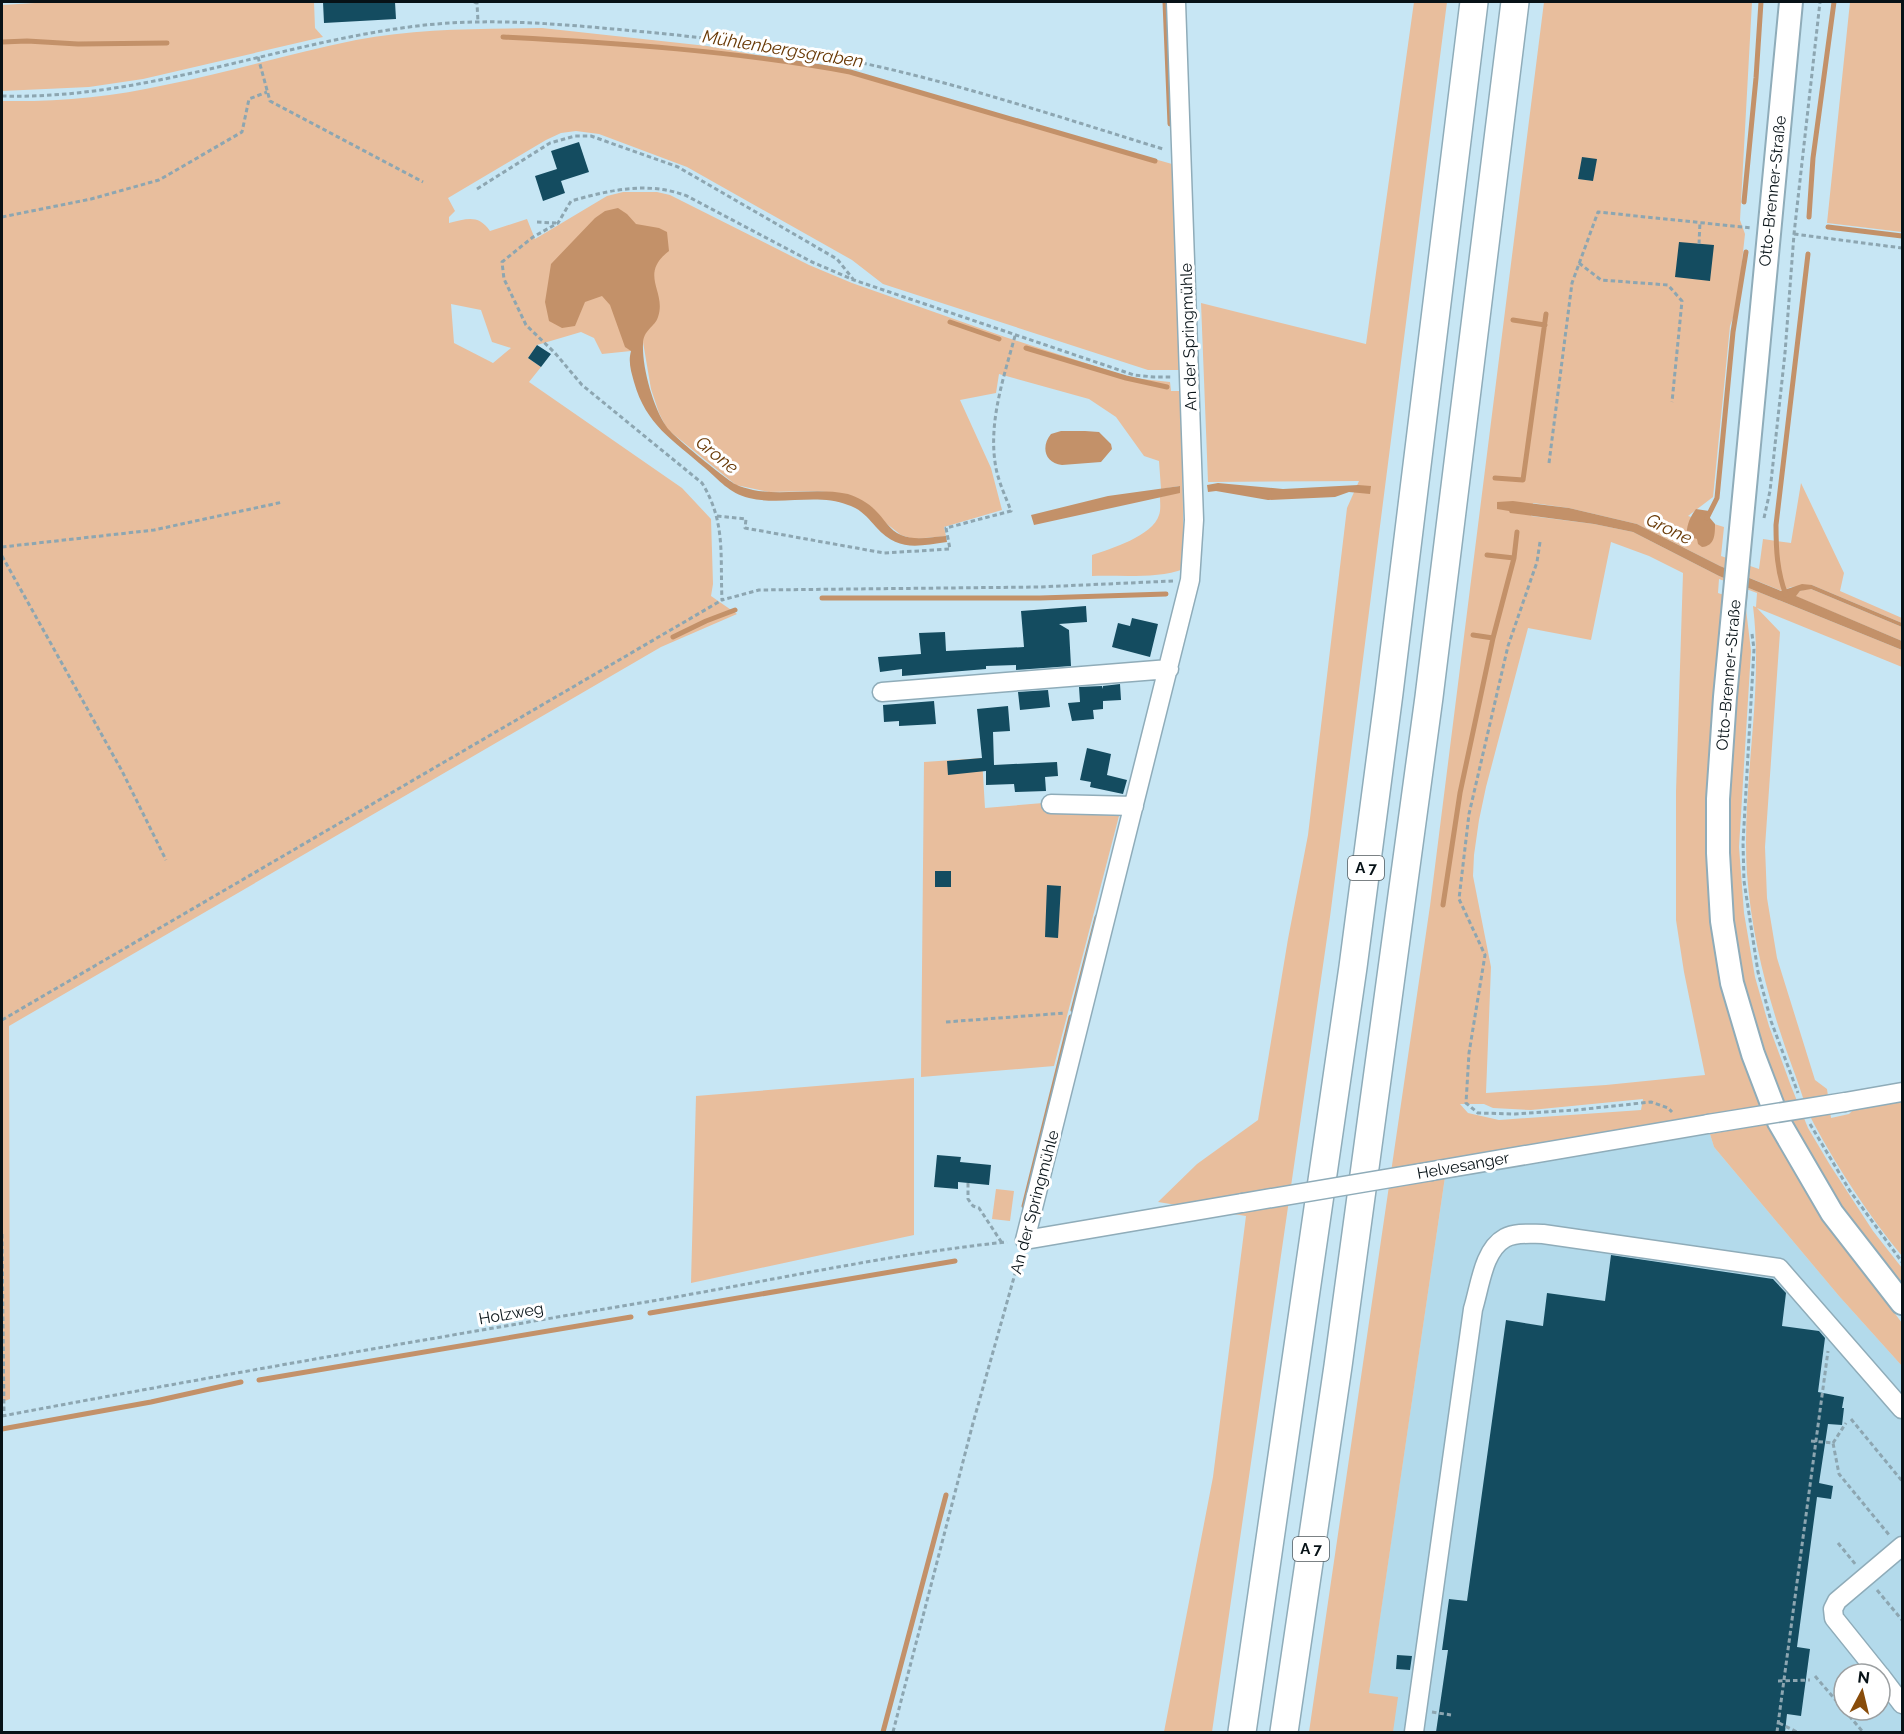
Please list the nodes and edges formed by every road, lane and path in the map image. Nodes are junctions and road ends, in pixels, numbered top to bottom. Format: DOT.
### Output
graph roads {
  1 [pos="474,2"];
  2 [pos="1176,2"];
  3 [pos="1474,2"];
  4 [pos="1515,2"];
  5 [pos="1791,2"];
  6 [pos="1820,2"];
  7 [pos="478,22"];
  8 [pos="258,57"];
  9 [pos="267,92"];
  10 [pos="2,96"];
  11 [pos="1182,154"];
  12 [pos="423,182"];
  13 [pos="477,189"];
  14 [pos="2,217"];
  15 [pos="537,222"];
  16 [pos="1700,222"];
  17 [pos="558,223"];
  18 [pos="1768,229"];
  19 [pos="1794,234"];
  20 [pos="1699,244"];
  21 [pos="1902,248"];
  22 [pos="1579,263"];
  23 [pos="854,280"];
  24 [pos="1015,336"];
  25 [pos="1190,376"];
  26 [pos="1672,402"];
  27 [pos="1550,463"];
  28 [pos="283,502"];
  29 [pos="717,516"];
  30 [pos="1762,524"];
  31 [pos="1540,542"];
  32 [pos="2,547"];
  33 [pos="2,556"];
  34 [pos="1190,580"];
  35 [pos="722,600"];
  36 [pos="1752,631"];
  37 [pos="1169,669"];
  38 [pos="882,692"];
  39 [pos="1051,804"];
  40 [pos="1134,806"];
  41 [pos="166,860"];
  42 [pos="1082,1012"];
  43 [pos="2,1020"];
  44 [pos="945,1022"];
  45 [pos="1902,1092"];
  46 [pos="1799,1098"];
  47 [pos="1808,1119"];
  48 [pos="1688,1128"];
  49 [pos="968,1183"];
  50 [pos="2,1234"];
  51 [pos="1025,1240"];
  52 [pos="1002,1243"];
  53 [pos="1902,1262"];
  54 [pos="1902,1304"];
  55 [pos="1832,1326"];
  56 [pos="1902,1408"];
  57 [pos="3,1415"];
  58 [pos="1851,1419"];
  59 [pos="1846,1423"];
  60 [pos="1811,1441"];
  61 [pos="1817,1441"];
  62 [pos="1833,1443"];
  63 [pos="1902,1481"];
  64 [pos="1901,1547"];
  65 [pos="1870,1662"];
  66 [pos="1815,1676"];
  67 [pos="1809,1680"];
  68 [pos="1778,1681"];
  69 [pos="1784,1682"];
  70 [pos="1892,1691"];
  71 [pos="1902,1704"];
  72 [pos="1779,1723"];
  73 [pos="893,1732"];
  74 [pos="1242,1732"];
  75 [pos="1284,1732"];
  76 [pos="1414,1732"];
  77 [pos="1777,1732"];
  78 [pos="1797,1732"];
  79 [pos="1863,1732"];
  1 -- 7 [label="path"];
  2 -- 11 [label="street, An der Springmühle"];
  3 -- 74 [label="highway, A 7"];
  4 -- 75 [label="highway, A 7"];
  5 -- 18 [label="main road, Otto-Brenner-Straße"];
  6 -- 19 [label="path"];
  7 -- 8 [label="path"];
  7 -- 11 [label="path"];
  8 -- 9 [label="path"];
  8 -- 10 [label="path"];
  9 -- 12 [label="path"];
  9 -- 14 [label="path"];
  11 -- 25 [label="street, An der Springmühle"];
  13 -- 23 [label="path"];
  15 -- 17 [label="path"];
  16 -- 18 [label="path"];
  16 -- 20 [label="path"];
  16 -- 22 [label="path"];
  17 -- 23 [label="path"];
  17 -- 29 [label="path"];
  18 -- 54 [label="main road, Otto-Brenner-Straße"];
  19 -- 21 [label="path"];
  19 -- 30 [label="path"];
  22 -- 26 [label="path"];
  22 -- 27 [label="path"];
  23 -- 24 [label="path"];
  24 -- 25 [label="path"];
  24 -- 29 [label="path"];
  25 -- 34 [label="street, An der Springmühle"];
  28 -- 32 [label="path"];
  29 -- 35 [label="path"];
  31 -- 48 [label="path"];
  33 -- 41 [label="path"];
  34 -- 35 [label="path"];
  34 -- 37 [label="street, An der Springmühle"];
  35 -- 43 [label="path"];
  36 -- 46 [label="path"];
  37 -- 38 [label="street"];
  37 -- 40 [label="street, An der Springmühle"];
  39 -- 40 [label="street"];
  40 -- 42 [label="street, An der Springmühle"];
  42 -- 44 [label="path"];
  42 -- 51 [label="street, An der Springmühle"];
  45 -- 48 [label="street, Helvesanger, bridge"];
  47 -- 53 [label="path"];
  48 -- 51 [label="street, Helvesanger, bridge"];
  49 -- 52 [label="path"];
  50 -- 57 [label="path"];
  51 -- 52 [label="path, Holzweg"];
  51 -- 73 [label="path, An der Springmühle"];
  52 -- 57 [label="path, Holzweg"];
  55 -- 56 [label="street"];
  55 -- 61 [label="path"];
  55 -- 76 [label="street"];
  58 -- 63 [label="path"];
  59 -- 62 [label="path"];
  60 -- 61 [label="path"];
  61 -- 62 [label="path"];
  61 -- 69 [label="path"];
  62 -- 64 [label="path"];
  64 -- 65 [label="street"];
  66 -- 79 [label="path"];
  67 -- 69 [label="path"];
  68 -- 69 [label="path"];
  69 -- 72 [label="path"];
  70 -- 71 [label="street"];
  72 -- 77 [label="path"];
  72 -- 78 [label="path"];
}
